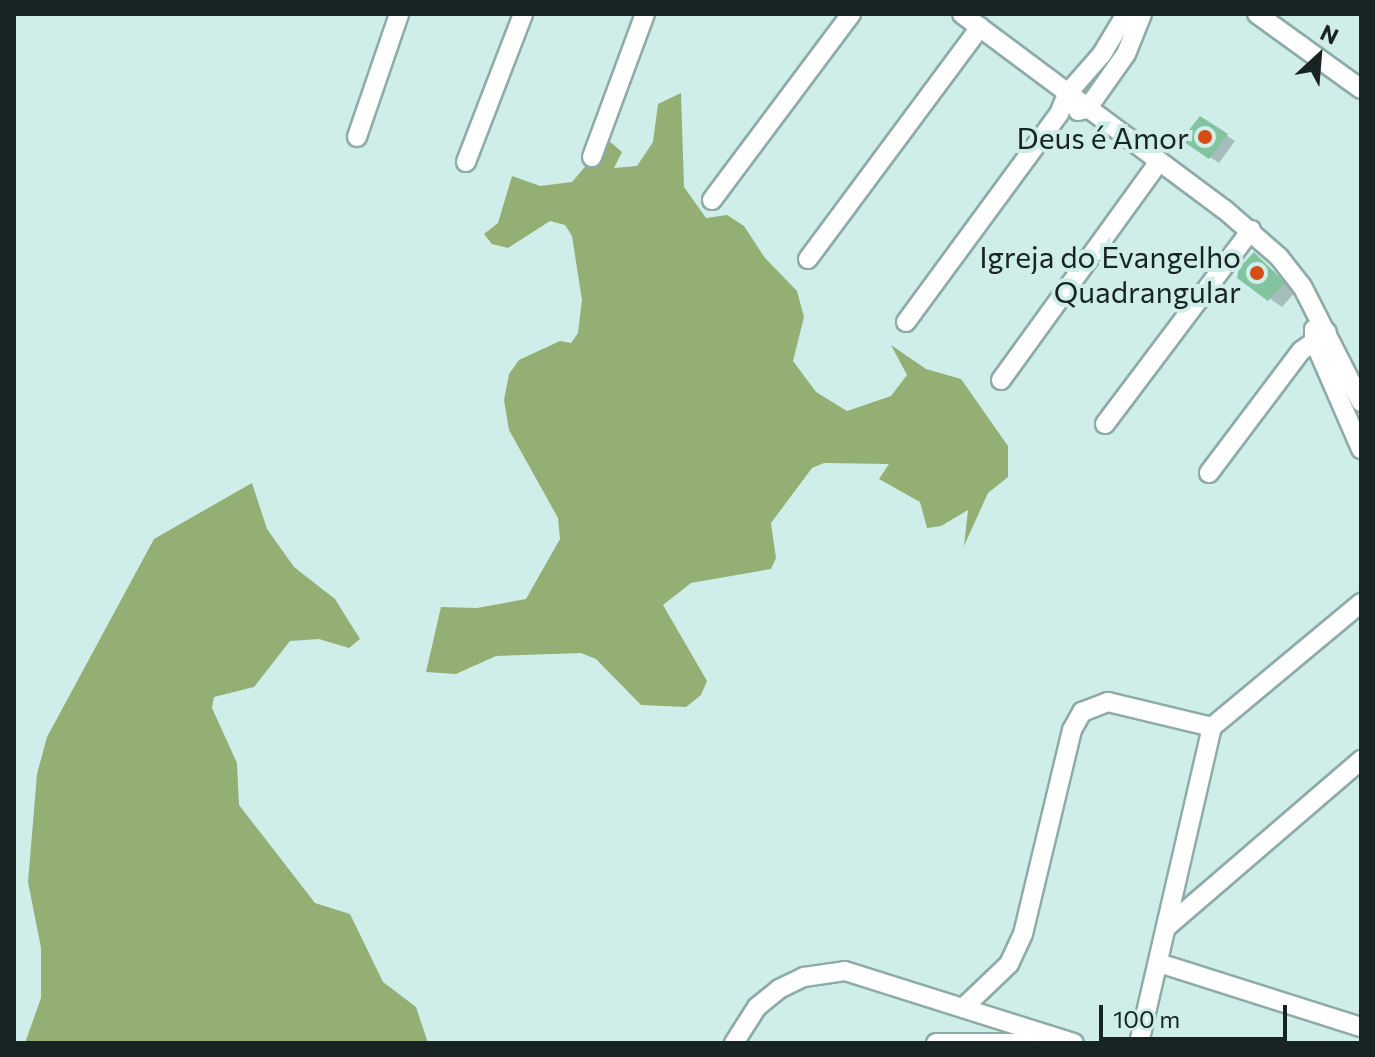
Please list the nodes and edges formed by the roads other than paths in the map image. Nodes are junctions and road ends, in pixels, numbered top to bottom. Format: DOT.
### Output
graph roads {
  1 [pos="399,14"];
  2 [pos="523,14"];
  3 [pos="645,14"];
  4 [pos="851,14"];
  5 [pos="962,14"];
  6 [pos="1126,14"];
  7 [pos="1142,14"];
  8 [pos="1257,14"];
  9 [pos="980,27"];
  10 [pos="1361,89"];
  11 [pos="1067,94"];
  12 [pos="1087,109"];
  13 [pos="1059,114"];
  14 [pos="357,137"];
  15 [pos="592,157"];
  16 [pos="466,162"];
  17 [pos="1159,162"];
  18 [pos="712,200"];
  19 [pos="1251,230"];
  20 [pos="808,259"];
  21 [pos="906,322"];
  22 [pos="1320,337"];
  23 [pos="1001,380"];
  24 [pos="1361,402"];
  25 [pos="1105,424"];
  26 [pos="1361,449"];
  27 [pos="1209,473"];
  28 [pos="1361,603"];
  29 [pos="1212,727"];
  30 [pos="1361,760"];
  31 [pos="1168,926"];
  32 [pos="1159,963"];
  33 [pos="963,1008"];
  34 [pos="1361,1027"];
  35 [pos="735,1042"];
  36 [pos="936,1043"];
  37 [pos="1028,1043"];
  38 [pos="1074,1043"];
  39 [pos="1139,1043"];
  1 -- 14 [label="street"];
  2 -- 16 [label="street"];
  3 -- 15 [label="street"];
  4 -- 18 [label="street"];
  5 -- 9 [label="street"];
  6 -- 11 [label="street"];
  7 -- 12 [label="street"];
  8 -- 10 [label="street"];
  9 -- 11 [label="street"];
  9 -- 20 [label="street"];
  11 -- 12 [label="street"];
  11 -- 13 [label="street"];
  12 -- 13 [label="street"];
  12 -- 17 [label="street"];
  13 -- 21 [label="street"];
  17 -- 19 [label="street"];
  17 -- 23 [label="street"];
  19 -- 22 [label="street"];
  19 -- 25 [label="street"];
  22 -- 24 [label="street"];
  22 -- 26 [label="street"];
  22 -- 27 [label="street"];
  28 -- 29 [label="street"];
  29 -- 31 [label="street"];
  29 -- 33 [label="street"];
  30 -- 31 [label="street"];
  31 -- 32 [label="street"];
  32 -- 34 [label="street"];
  32 -- 39 [label="street"];
  33 -- 35 [label="street"];
  33 -- 38 [label="street"];
  36 -- 37 [label="street"];
}
